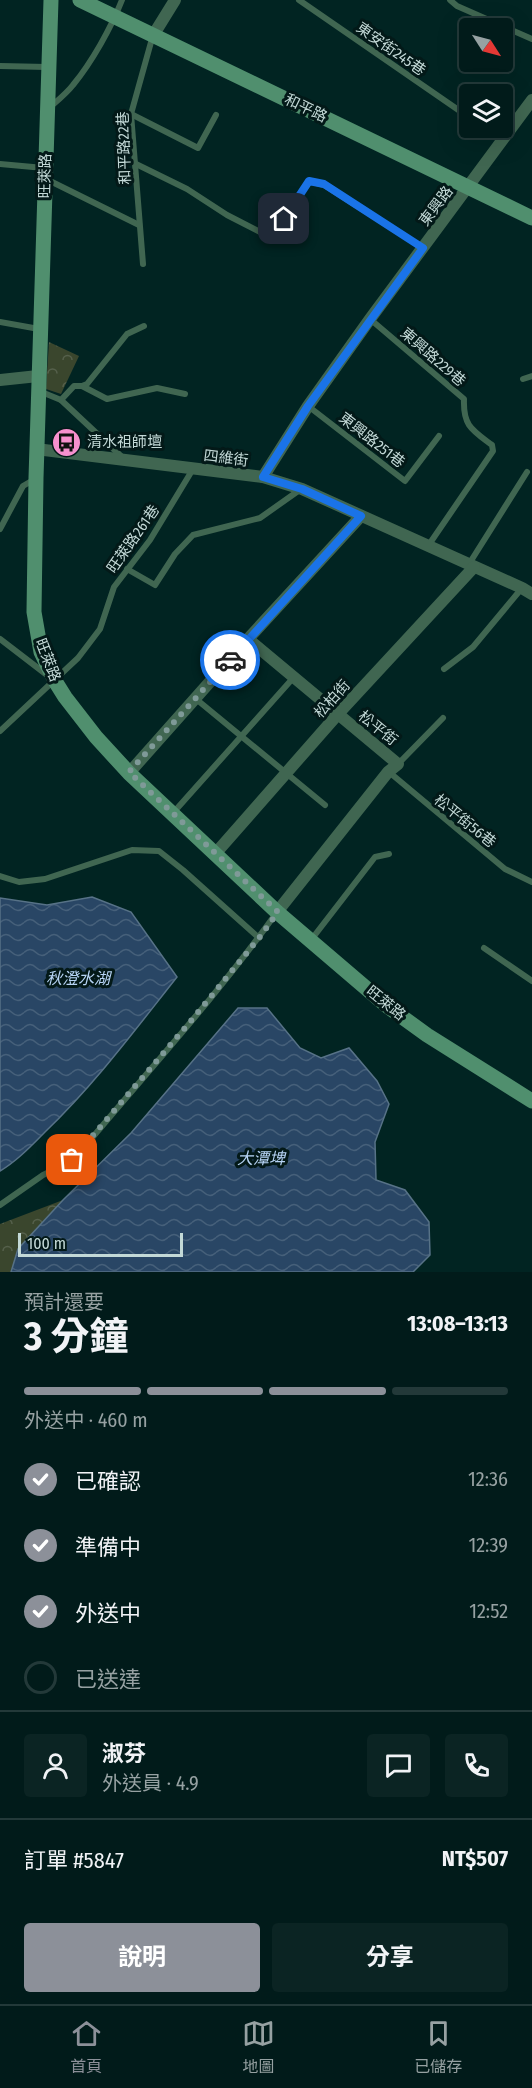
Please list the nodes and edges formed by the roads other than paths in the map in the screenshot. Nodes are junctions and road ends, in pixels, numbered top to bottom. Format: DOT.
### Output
graph roads {
  1 [pos="51,0"];
  2 [pos="80,0"];
  3 [pos="122,0"];
  4 [pos="175,0"];
  5 [pos="299,0"];
  6 [pos="450,0"];
  7 [pos="116,16"];
  8 [pos="154,34"];
  9 [pos="532,39"];
  10 [pos="0,66"];
  11 [pos="48,67"];
  12 [pos="532,100"];
  13 [pos="459,110"];
  14 [pos="46,111"];
  15 [pos="131,114"];
  16 [pos="216,114"];
  17 [pos="498,138"];
  18 [pos="502,141"];
  19 [pos="134,163"];
  20 [pos="0,164"];
  21 [pos="45,173"];
  22 [pos="469,187"];
  23 [pos="532,218"];
  24 [pos="139,225"];
  25 [pos="423,248"];
  26 [pos="143,264"];
  27 [pos="370,319"];
  28 [pos="0,322"];
  29 [pos="144,326"];
  30 [pos="40,329"];
  31 [pos="532,376"];
  32 [pos="524,379"];
  33 [pos="0,380"];
  34 [pos="38,384"];
  35 [pos="82,386"];
  36 [pos="185,394"];
  37 [pos="61,400"];
  38 [pos="308,406"];
  39 [pos="439,436"];
  40 [pos="36,449"];
  41 [pos="124,459"];
  42 [pos="193,469"];
  43 [pos="527,472"];
  44 [pos="263,477"];
  45 [pos="36,478"];
  46 [pos="302,489"];
  47 [pos="361,516"];
  48 [pos="0,529"];
  49 [pos="427,546"];
  50 [pos="472,566"];
  51 [pos="128,569"];
  52 [pos="527,591"];
  53 [pos="0,639"];
  54 [pos="248,639"];
  55 [pos="444,669"];
  56 [pos="294,677"];
  57 [pos="54,681"];
  58 [pos="196,699"];
  59 [pos="338,714"];
  60 [pos="443,718"];
  61 [pos="0,731"];
  62 [pos="243,736"];
  63 [pos="393,768"];
  64 [pos="129,772"];
  65 [pos="288,773"];
  66 [pos="325,805"];
  67 [pos="172,813"];
  68 [pos="215,854"];
  69 [pos="389,854"];
  70 [pos="0,876"];
  71 [pos="532,882"];
  72 [pos="278,912"];
  73 [pos="259,938"];
  74 [pos="311,940"];
  75 [pos="484,948"];
  76 [pos="532,981"];
  77 [pos="532,1101"];
  78 [pos="0,1205"];
  1 -- 11 [label="street, 旺萊路"];
  2 -- 7 [label="street, 和平路"];
  3 -- 7 [label="lane"];
  4 -- 8 [label="street"];
  5 -- 13 [label="lane, 東安街245巷"];
  6 -- 9 [label="lane"];
  7 -- 8 [label="street, 和平路"];
  7 -- 14 [label="lane"];
  8 -- 15 [label="lane, 和平路22巷"];
  8 -- 22 [label="street, 和平路"];
  10 -- 11 [label="lane"];
  11 -- 14 [label="street, 旺萊路"];
  12 -- 18 [label="street, 東興路"];
  14 -- 21 [label="street, 旺萊路"];
  15 -- 16 [label="lane"];
  15 -- 19 [label="lane, 和平路22巷"];
  17 -- 18 [label="lane"];
  18 -- 22 [label="street, 東興路"];
  19 -- 24 [label="lane, 和平路22巷"];
  19 -- 25 [label="lane"];
  20 -- 21 [label="lane"];
  21 -- 24 [label="lane"];
  21 -- 30 [label="street, 旺萊路"];
  22 -- 23 [label="street, 和平路"];
  22 -- 25 [label="street, 東興路"];
  24 -- 26 [label="lane, 和平路22巷"];
  25 -- 27 [label="street, 東興路"];
  27 -- 38 [label="street, 東興路"];
  27 -- 49 [label="lane, 東興路229巷"];
  28 -- 30 [label="lane"];
  29 -- 35 [label="lane"];
  30 -- 34 [label="street, 旺萊路"];
  31 -- 32 [label="lane"];
  33 -- 34 [label="street"];
  34 -- 37 [label="lane"];
  34 -- 40 [label="street, 旺萊路"];
  35 -- 36 [label="lane"];
  35 -- 37 [label="lane"];
  37 -- 41 [label="lane"];
  38 -- 39 [label="lane, 東興路251巷"];
  38 -- 44 [label="street, 東興路"];
  40 -- 41 [label="street, 四維街"];
  40 -- 45 [label="street, 旺萊路"];
  41 -- 42 [label="street, 四維街"];
  42 -- 44 [label="street, 四維街"];
  42 -- 51 [label="lane, 旺萊路261巷"];
  43 -- 50 [label="lane"];
  44 -- 46 [label="street, 四維街"];
  45 -- 48 [label="lane"];
  45 -- 57 [label="street, 旺萊路"];
  46 -- 47 [label="street, 四維街"];
  46 -- 51 [label="lane"];
  47 -- 49 [label="street, 四維街"];
  47 -- 54 [label="street"];
  49 -- 50 [label="street, 四維街"];
  50 -- 52 [label="street, 四維街"];
  50 -- 59 [label="street, 松柏街"];
  51 -- 57 [label="lane, 旺萊路261巷"];
  52 -- 55 [label="lane"];
  53 -- 57 [label="lane"];
  54 -- 56 [label="street, 松平街"];
  54 -- 58 [label="street"];
  56 -- 59 [label="street, 松平街"];
  56 -- 62 [label="lane"];
  57 -- 61 [label="lane, 旺萊路261巷"];
  57 -- 64 [label="street, 旺萊路"];
  58 -- 62 [label="lane"];
  58 -- 64 [label="street"];
  59 -- 63 [label="street, 松平街"];
  59 -- 65 [label="street, 松柏街"];
  60 -- 63 [label="lane"];
  62 -- 65 [label="lane"];
  62 -- 67 [label="lane"];
  63 -- 71 [label="lane, 松平街56巷"];
  63 -- 72 [label="street"];
  64 -- 67 [label="street, 旺萊路"];
  65 -- 66 [label="lane"];
  65 -- 68 [label="street, 松柏街"];
  67 -- 68 [label="street, 旺萊路"];
  68 -- 72 [label="street, 旺萊路"];
  69 -- 74 [label="lane"];
  70 -- 73 [label="lane"];
  72 -- 73 [label="lane"];
  72 -- 74 [label="street, 旺萊路"];
  73 -- 78 [label="lane"];
  74 -- 77 [label="street, 旺萊路"];
  75 -- 76 [label="lane"];
}
